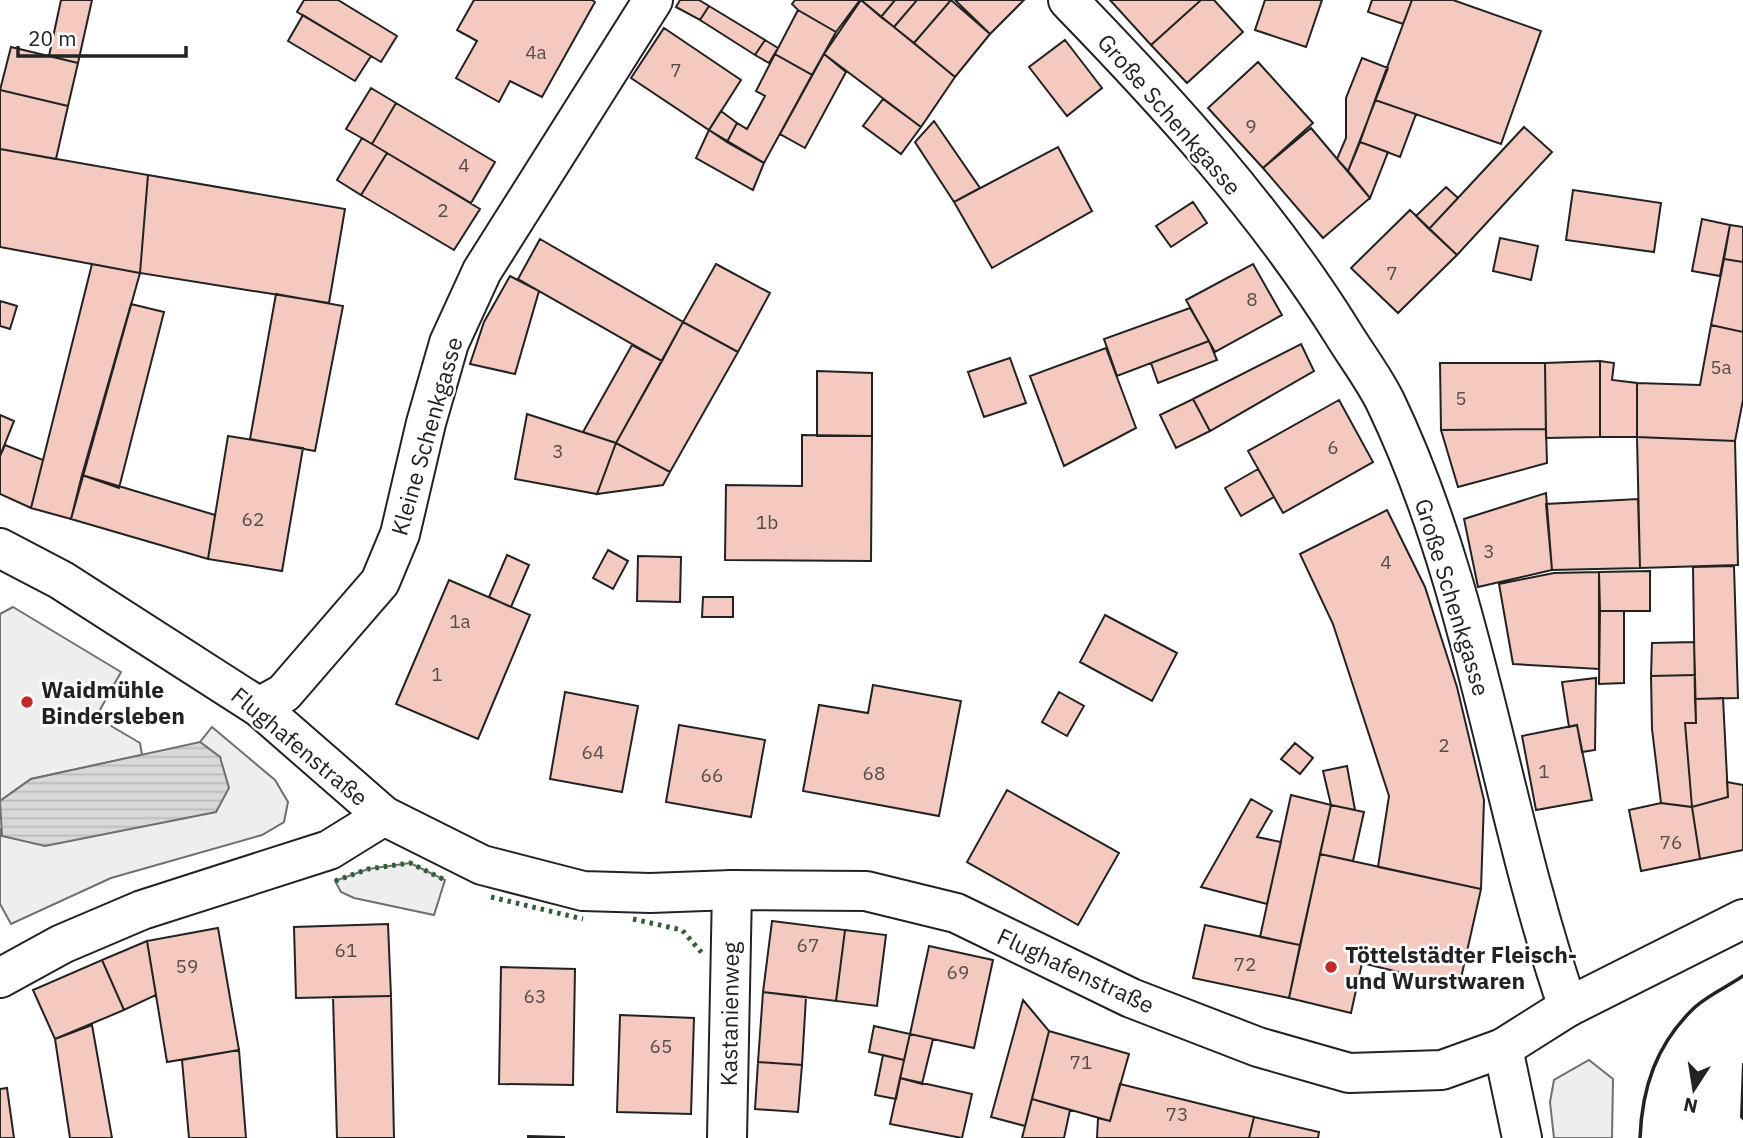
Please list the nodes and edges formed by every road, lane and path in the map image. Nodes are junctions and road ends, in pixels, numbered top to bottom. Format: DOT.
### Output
graph roads {
  1 [pos="653,0"];
  2 [pos="1068,0"];
  3 [pos="0,548"];
  4 [pos="259,707"];
  5 [pos="384,816"];
  6 [pos="732,890"];
  7 [pos="1743,919"];
  8 [pos="0,978"];
  9 [pos="1568,1007"];
  10 [pos="1503,1048"];
  11 [pos="727,1138"];
  12 [pos="1522,1138"];
  1 -- 4 [label="street, Kleine Schenkgasse"];
  2 -- 9 [label="street, Große Schenkgasse"];
  3 -- 4 [label="street, Flughafenstraße"];
  4 -- 5 [label="street, Flughafenstraße"];
  5 -- 6 [label="street, Flughafenstraße"];
  5 -- 8 [label="street, Flughafenstraße"];
  6 -- 10 [label="street, Flughafenstraße"];
  6 -- 11 [label="street, Kastanienweg"];
  7 -- 9 [label="street, Flughafenstraße"];
  9 -- 10 [label="street, Flughafenstraße"];
  10 -- 12 [label="street"];
}
